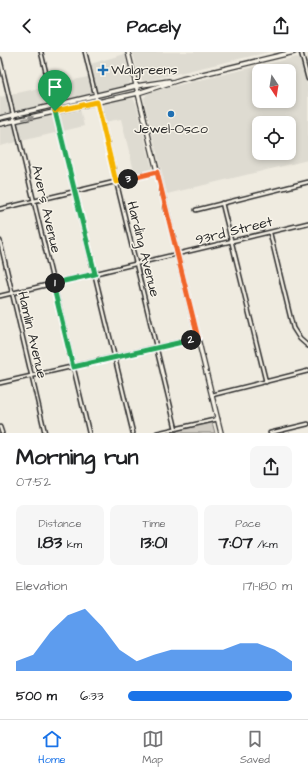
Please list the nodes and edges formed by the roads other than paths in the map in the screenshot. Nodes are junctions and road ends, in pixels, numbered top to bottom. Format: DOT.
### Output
graph roads {
  1 [pos="41,52"];
  2 [pos="84,52"];
  3 [pos="128,52"];
  4 [pos="294,52"];
  5 [pos="301,52"];
  6 [pos="0,59"];
  7 [pos="182,79"];
  8 [pos="308,79"];
  9 [pos="136,86"];
  10 [pos="138,92"];
  11 [pos="95,96"];
  12 [pos="97,102"];
  13 [pos="54,105"];
  14 [pos="55,111"];
  15 [pos="13,115"];
  16 [pos="0,118"];
  17 [pos="15,121"];
  18 [pos="0,124"];
  19 [pos="157,172"];
  20 [pos="116,182"];
  21 [pos="308,182"];
  22 [pos="75,191"];
  23 [pos="34,201"];
  24 [pos="222,203"];
  25 [pos="0,209"];
  26 [pos="196,210"];
  27 [pos="308,223"];
  28 [pos="270,233"];
  29 [pos="0,241"];
  30 [pos="231,242"];
  31 [pos="178,255"];
  32 [pos="136,264"];
  33 [pos="95,274"];
  34 [pos="53,284"];
  35 [pos="12,293"];
  36 [pos="0,296"];
  37 [pos="198,338"];
  38 [pos="308,346"];
  39 [pos="156,348"];
  40 [pos="115,357"];
  41 [pos="73,367"];
  42 [pos="308,371"];
  43 [pos="32,376"];
  44 [pos="266,382"];
  45 [pos="0,383"];
  46 [pos="212,395"];
  47 [pos="218,419"];
  48 [pos="308,424"];
  49 [pos="0,427"];
  50 [pos="176,429"];
  51 [pos="2,433"];
  52 [pos="45,433"];
  53 [pos="89,433"];
  54 [pos="133,433"];
  55 [pos="156,433"];
  56 [pos="221,433"];
  57 [pos="270,433"];
  1 -- 13 [label="street"];
  2 -- 11 [label="street, Harding Avenue"];
  3 -- 9 [label="main road"];
  4 -- 7 [label="main road"];
  5 -- 8 [label="street"];
  6 -- 15 [label="street, Avers Avenue"];
  7 -- 9 [label="main road"];
  7 -- 10 [label="main road"];
  9 -- 10 [label="main road"];
  9 -- 11 [label="main road"];
  10 -- 12 [label="main road"];
  10 -- 19 [label="main road"];
  11 -- 12 [label="street, Harding Avenue"];
  11 -- 13 [label="main road"];
  12 -- 14 [label="main road"];
  12 -- 20 [label="street, Harding Avenue"];
  13 -- 14 [label="street"];
  13 -- 15 [label="main road"];
  17 -- 14 [label="main road, one-way"];
  14 -- 22 [label="street"];
  15 -- 16 [label="main road"];
  15 -- 17 [label="street, Avers Avenue"];
  17 -- 18 [label="main road"];
  17 -- 23 [label="street, Avers Avenue"];
  19 -- 20 [label="street"];
  19 -- 31 [label="main road"];
  20 -- 22 [label="street"];
  20 -- 32 [label="street, Harding Avenue"];
  21 -- 24 [label="street"];
  22 -- 23 [label="street"];
  22 -- 33 [label="street"];
  23 -- 25 [label="street"];
  23 -- 34 [label="street, Avers Avenue"];
  24 -- 26 [label="street"];
  24 -- 30 [label="street"];
  27 -- 28 [label="street, 93rd Street"];
  28 -- 30 [label="street, 93rd Street"];
  28 -- 38 [label="street"];
  29 -- 35 [label="street, Hamlin Avenue"];
  30 -- 31 [label="street, 93rd Street"];
  30 -- 44 [label="street"];
  31 -- 32 [label="street, 93rd Street"];
  31 -- 37 [label="main road"];
  32 -- 33 [label="street, 93rd Street"];
  32 -- 39 [label="street, Harding Avenue"];
  33 -- 34 [label="street, 93rd Street"];
  33 -- 40 [label="street"];
  34 -- 35 [label="street, 93rd Street"];
  34 -- 41 [label="street, Avers Avenue"];
  35 -- 36 [label="street, 93rd Street"];
  35 -- 43 [label="street, Hamlin Avenue"];
  37 -- 39 [label="street"];
  37 -- 46 [label="main road"];
  39 -- 40 [label="street"];
  39 -- 50 [label="street, Harding Avenue"];
  40 -- 41 [label="street"];
  40 -- 54 [label="street"];
  41 -- 43 [label="street"];
  41 -- 53 [label="street, Avers Avenue"];
  42 -- 44 [label="street"];
  43 -- 45 [label="street"];
  43 -- 52 [label="street, Hamlin Avenue"];
  44 -- 46 [label="street"];
  46 -- 47 [label="main road"];
  47 -- 50 [label="street"];
  47 -- 56 [label="main road"];
  48 -- 57 [label="street"];
  49 -- 51 [label="street"];
  50 -- 55 [label="street"];
}
